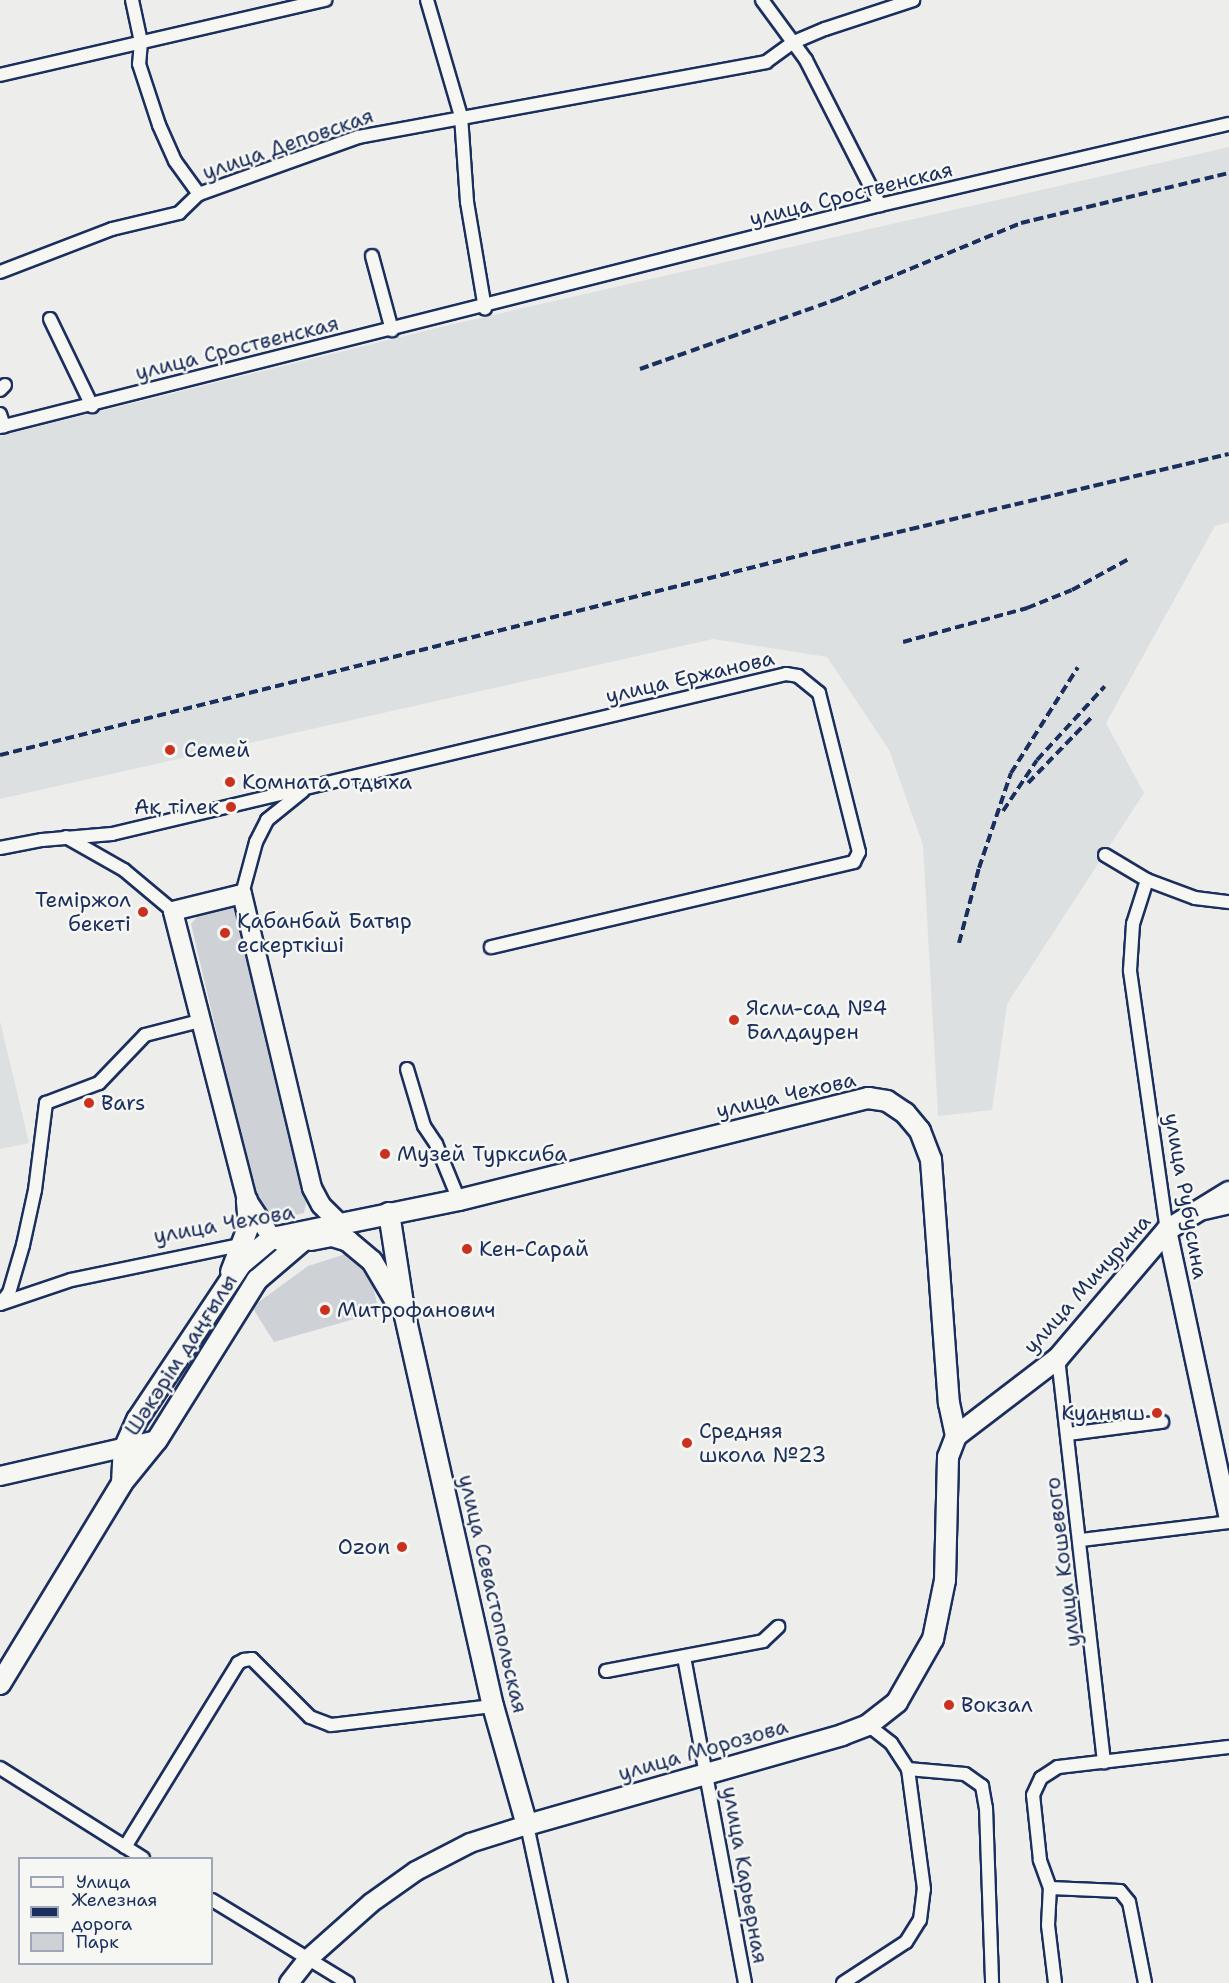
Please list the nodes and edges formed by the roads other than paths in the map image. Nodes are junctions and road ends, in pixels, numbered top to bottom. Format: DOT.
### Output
graph roads {
  1 [pos="132,0"];
  2 [pos="325,0"];
  3 [pos="427,0"];
  4 [pos="762,0"];
  5 [pos="913,0"];
  6 [pos="141,42"];
  7 [pos="794,42"];
  8 [pos="0,75"];
  9 [pos="461,116"];
  10 [pos="1229,124"];
  11 [pos="199,194"];
  12 [pos="880,205"];
  13 [pos="372,256"];
  14 [pos="0,272"];
  15 [pos="485,308"];
  16 [pos="50,319"];
  17 [pos="392,330"];
  18 [pos="92,406"];
  19 [pos="1,422"];
  20 [pos="312,786"];
  21 [pos="65,836"];
  22 [pos="0,849"];
  23 [pos="1106,855"];
  24 [pos="1147,880"];
  25 [pos="242,894"];
  26 [pos="1229,902"];
  27 [pos="173,911"];
  28 [pos="491,947"];
  29 [pos="200,1021"];
  30 [pos="407,1069"];
  31 [pos="312,1188"];
  32 [pos="1229,1192"];
  33 [pos="248,1200"];
  34 [pos="459,1200"];
  35 [pos="1229,1207"];
  36 [pos="389,1213"];
  37 [pos="1186,1217"];
  38 [pos="339,1223"];
  39 [pos="1167,1230"];
  40 [pos="273,1238"];
  41 [pos="306,1238"];
  42 [pos="241,1245"];
  43 [pos="225,1288"];
  44 [pos="0,1304"];
  45 [pos="405,1316"];
  46 [pos="1058,1358"];
  47 [pos="1162,1422"];
  48 [pos="1068,1434"];
  49 [pos="956,1436"];
  50 [pos="157,1440"];
  51 [pos="124,1449"];
  52 [pos="0,1476"];
  53 [pos="122,1483"];
  54 [pos="1229,1520"];
  55 [pos="1082,1540"];
  56 [pos="778,1627"];
  57 [pos="684,1657"];
  58 [pos="606,1671"];
  59 [pos="0,1684"];
  60 [pos="493,1706"];
  61 [pos="868,1725"];
  62 [pos="1229,1748"];
  63 [pos="1104,1762"];
  64 [pos="0,1768"];
  65 [pos="908,1769"];
  66 [pos="707,1773"];
  67 [pos="527,1825"];
  68 [pos="125,1847"];
  69 [pos="141,1857"];
  70 [pos="1050,1888"];
  71 [pos="213,1901"];
  72 [pos="308,1959"];
  73 [pos="289,1983"];
  74 [pos="348,1983"];
  75 [pos="561,1983"];
  76 [pos="745,1983"];
  77 [pos="843,1983"];
  78 [pos="992,1983"];
  79 [pos="1055,1983"];
  80 [pos="1145,1983"];
  1 -- 6 [label="street"];
  2 -- 6 [label="street"];
  3 -- 9 [label="street"];
  4 -- 7 [label="street"];
  5 -- 7 [label="street, улица Деповская"];
  6 -- 8 [label="street"];
  6 -- 11 [label="street"];
  7 -- 9 [label="street, улица Деповская"];
  7 -- 12 [label="street"];
  9 -- 11 [label="street, улица Деповская"];
  9 -- 15 [label="street"];
  10 -- 12 [label="street, улица Сроственская"];
  11 -- 14 [label="street, улица Деповская"];
  12 -- 15 [label="street, улица Сроственская"];
  13 -- 17 [label="street"];
  15 -- 17 [label="street, улица Сроственская"];
  16 -- 18 [label="street"];
  17 -- 18 [label="street, улица Сроственская"];
  18 -- 19 [label="street, улица Сроственская"];
  20 -- 21 [label="street"];
  20 -- 25 [label="street"];
  20 -- 28 [label="street, улица Ержанова"];
  21 -- 22 [label="street"];
  21 -- 27 [label="street"];
  23 -- 24 [label="street"];
  24 -- 26 [label="street"];
  24 -- 39 [label="street, улица Рубусина"];
  25 -- 27 [label="street"];
  25 -- 31 [label="street"];
  27 -- 29 [label="street"];
  29 -- 33 [label="street"];
  29 -- 44 [label="street, улица Чехова"];
  30 -- 34 [label="street"];
  31 -- 38 [label="street"];
  31 -- 41 [label="street"];
  32 -- 37 [label="main road, улица Мичурина"];
  33 -- 40 [label="street"];
  33 -- 42 [label="main road"];
  34 -- 36 [label="main road, улица Чехова"];
  34 -- 49 [label="main road, улица Чехова"];
  35 -- 37 [label="street"];
  36 -- 38 [label="main road, улица Чехова"];
  36 -- 45 [label="main road, улица Севастопольская"];
  37 -- 39 [label="main road, улица Мичурина"];
  38 -- 41 [label="main road, улица Чехова"];
  39 -- 46 [label="main road, улица Мичурина"];
  39 -- 54 [label="street, улица Рубусина"];
  40 -- 41 [label="main road, улица Чехова"];
  40 -- 42 [label="street, улица Чехова"];
  40 -- 43 [label="main road, Шәкәрім даңғылы"];
  41 -- 45 [label="main road"];
  41 -- 50 [label="main road, Шәкәрім даңғылы"];
  42 -- 43 [label="main road"];
  42 -- 44 [label="street, улица Чехова"];
  43 -- 51 [label="main road, Шәкәрім даңғылы"];
  45 -- 60 [label="main road, улица Севастопольская"];
  46 -- 48 [label="street, улица Кошевого"];
  46 -- 49 [label="main road, улица Мичурина"];
  47 -- 48 [label="street"];
  48 -- 55 [label="street, улица Кошевого"];
  49 -- 61 [label="main road, улица Морозова"];
  50 -- 51 [label="street"];
  50 -- 53 [label="main road, Шәкәрім даңғылы"];
  51 -- 52 [label="street"];
  51 -- 53 [label="main road, Шәкәрім даңғылы"];
  53 -- 59 [label="main road, Шәкәрім даңғылы"];
  54 -- 55 [label="street"];
  55 -- 63 [label="street, улица Кошевого"];
  56 -- 57 [label="street"];
  57 -- 58 [label="street"];
  57 -- 66 [label="street, улица Карьерная"];
  60 -- 67 [label="main road, улица Севастопольская"];
  60 -- 68 [label="street"];
  61 -- 65 [label="street"];
  61 -- 66 [label="main road, улица Морозова"];
  62 -- 63 [label="street"];
  63 -- 70 [label="street"];
  64 -- 68 [label="street"];
  65 -- 77 [label="street"];
  65 -- 78 [label="street"];
  66 -- 67 [label="main road, улица Морозова"];
  66 -- 76 [label="street, улица Карьерная"];
  67 -- 72 [label="street, улица Морозова"];
  67 -- 75 [label="street, улица Севастопольская"];
  68 -- 69 [label="street"];
  70 -- 79 [label="street"];
  70 -- 80 [label="street"];
  71 -- 72 [label="street"];
  72 -- 73 [label="street, улица Морозова"];
  72 -- 74 [label="street"];
}
